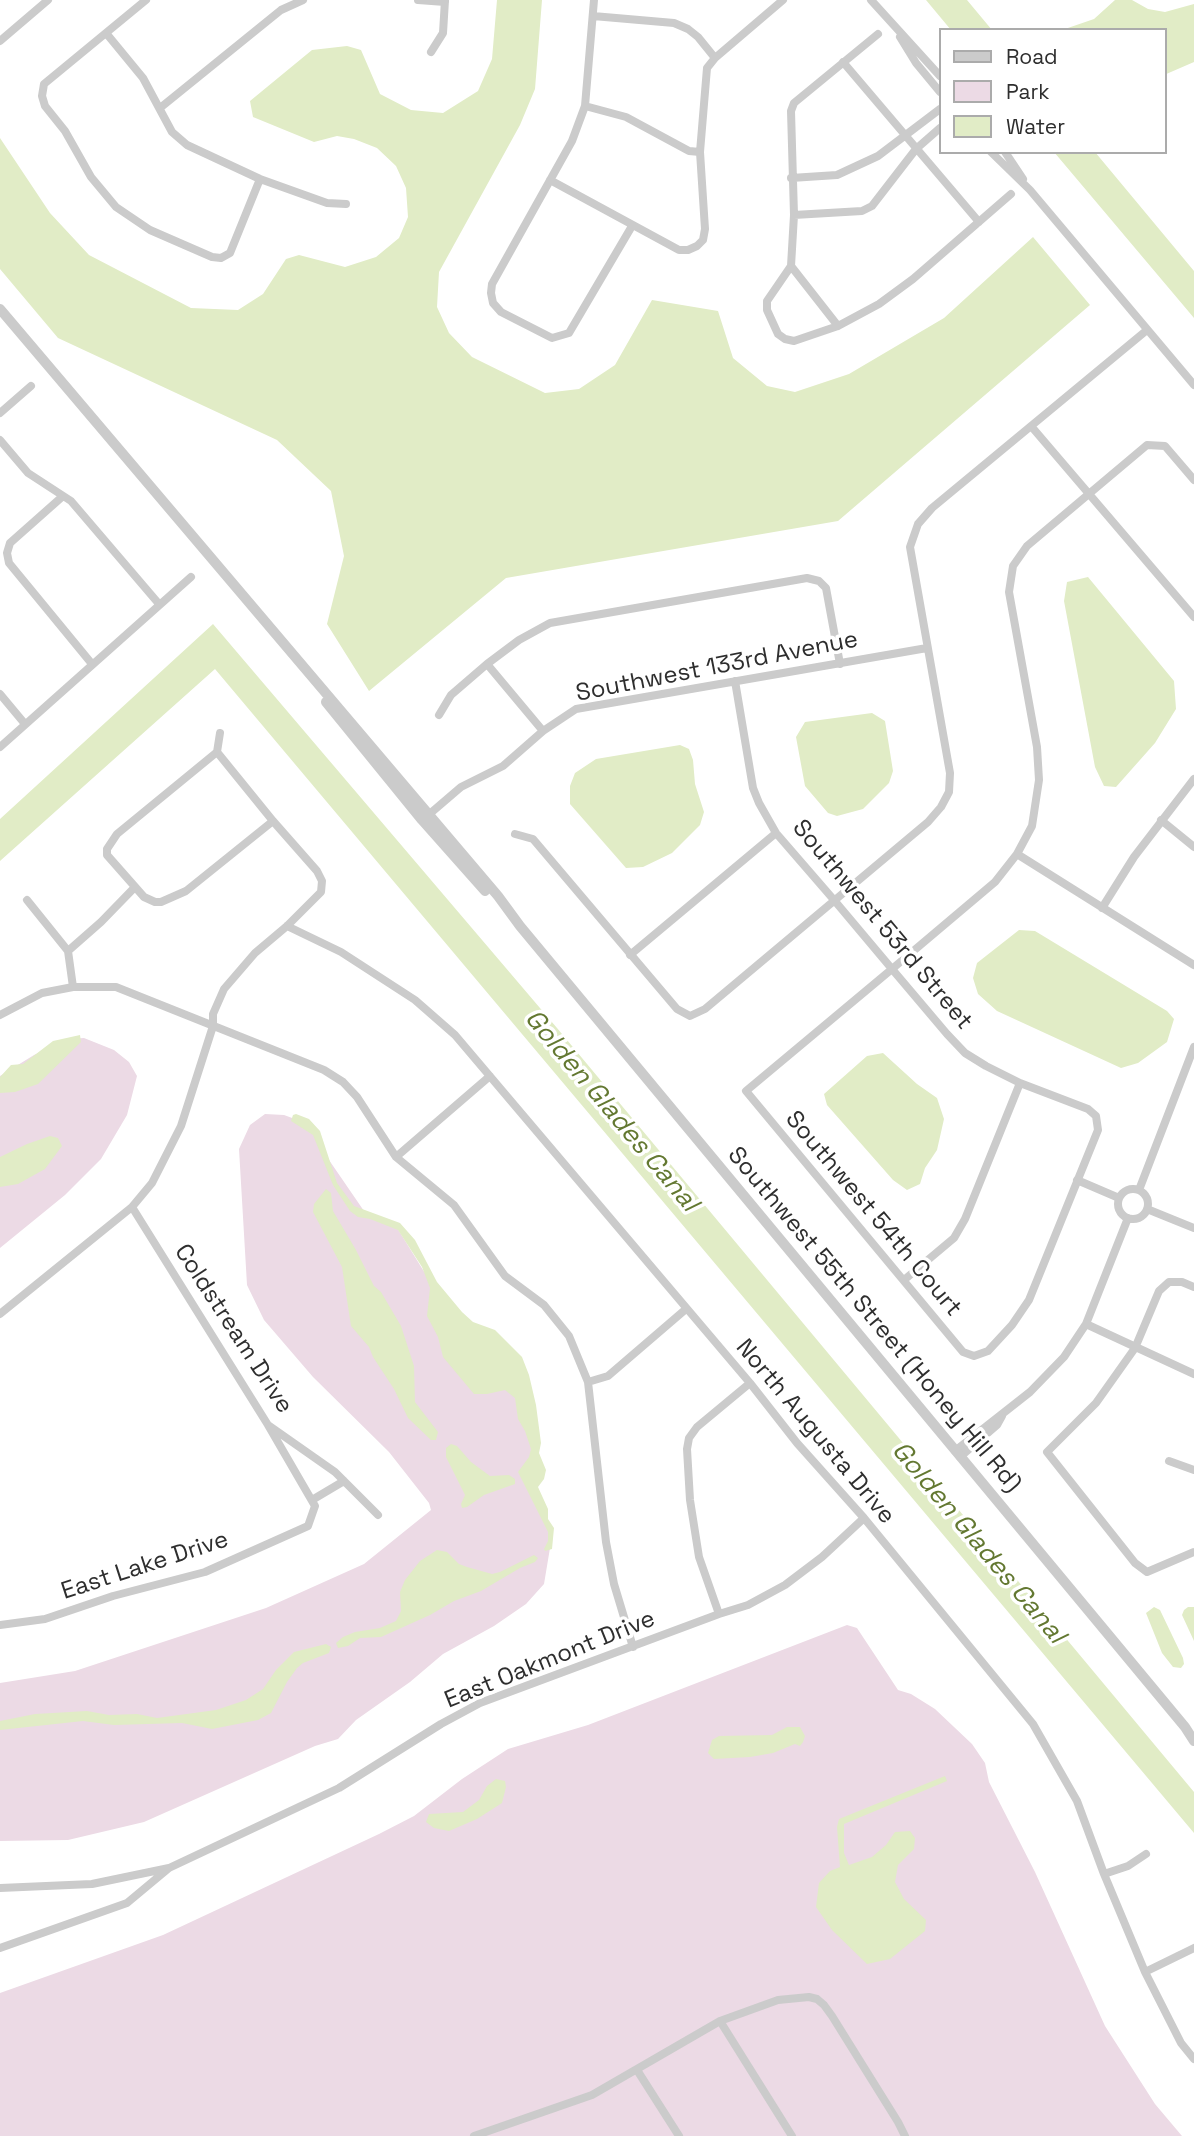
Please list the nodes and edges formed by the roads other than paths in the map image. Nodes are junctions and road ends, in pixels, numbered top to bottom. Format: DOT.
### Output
graph roads {
  1 [pos="48,0"];
  2 [pos="146,0"];
  3 [pos="303,0"];
  4 [pos="418,0"];
  5 [pos="594,0"];
  6 [pos="783,0"];
  7 [pos="871,0"];
  8 [pos="445,1"];
  9 [pos="293,2"];
  10 [pos="593,16"];
  11 [pos="890,23"];
  12 [pos="106,33"];
  13 [pos="878,34"];
  14 [pos="0,41"];
  15 [pos="431,52"];
  16 [pos="715,58"];
  17 [pos="843,62"];
  18 [pos="939,75"];
  19 [pos="939,91"];
  20 [pos="585,106"];
  21 [pos="160,108"];
  22 [pos="939,110"];
  23 [pos="939,129"];
  24 [pos="905,136"];
  25 [pos="916,149"];
  26 [pos="700,152"];
  27 [pos="993,154"];
  28 [pos="1006,154"];
  29 [pos="791,178"];
  30 [pos="260,179"];
  31 [pos="550,180"];
  32 [pos="1030,190"];
  33 [pos="1011,194"];
  34 [pos="346,204"];
  35 [pos="794,215"];
  36 [pos="979,222"];
  37 [pos="632,226"];
  38 [pos="791,266"];
  39 [pos="0,309"];
  40 [pos="838,326"];
  41 [pos="1147,330"];
  42 [pos="1194,385"];
  43 [pos="32,386"];
  44 [pos="0,413"];
  45 [pos="1031,426"];
  46 [pos="0,440"];
  47 [pos="1194,480"];
  48 [pos="1090,493"];
  49 [pos="63,496"];
  50 [pos="191,577"];
  51 [pos="159,604"];
  52 [pos="1194,617"];
  53 [pos="928,648"];
  54 [pos="92,664"];
  55 [pos="487,664"];
  56 [pos="840,664"];
  57 [pos="735,681"];
  58 [pos="0,694"];
  59 [pos="439,715"];
  60 [pos="25,724"];
  61 [pos="543,731"];
  62 [pos="220,733"];
  63 [pos="0,747"];
  64 [pos="218,752"];
  65 [pos="1194,779"];
  66 [pos="426,817"];
  67 [pos="1161,820"];
  68 [pos="272,821"];
  69 [pos="776,832"];
  70 [pos="515,834"];
  71 [pos="1194,847"];
  72 [pos="1017,854"];
  73 [pos="135,887"];
  74 [pos="27,900"];
  75 [pos="834,900"];
  76 [pos="1102,908"];
  77 [pos="287,926"];
  78 [pos="68,951"];
  79 [pos="630,955"];
  80 [pos="1194,965"];
  81 [pos="892,969"];
  82 [pos="73,988"];
  83 [pos="0,1015"];
  84 [pos="214,1026"];
  85 [pos="1194,1047"];
  86 [pos="490,1076"];
  87 [pos="1020,1083"];
  88 [pos="396,1157"];
  89 [pos="1077,1180"];
  90 [pos="1139,1190"];
  91 [pos="1119,1198"];
  92 [pos="132,1207"];
  93 [pos="1147,1209"];
  94 [pos="1128,1218"];
  95 [pos="1194,1228"];
  96 [pos="904,1280"];
  97 [pos="1194,1287"];
  98 [pos="686,1309"];
  99 [pos="0,1314"];
  100 [pos="1086,1324"];
  101 [pos="1135,1348"];
  102 [pos="1194,1374"];
  103 [pos="588,1382"];
  104 [pos="750,1383"];
  105 [pos="268,1425"];
  106 [pos="958,1454"];
  107 [pos="1169,1461"];
  108 [pos="1194,1470"];
  109 [pos="344,1481"];
  110 [pos="312,1500"];
  111 [pos="378,1515"];
  112 [pos="864,1518"];
  113 [pos="1194,1552"];
  114 [pos="719,1614"];
  115 [pos="0,1625"];
  116 [pos="633,1647"];
  117 [pos="1194,1741"];
  118 [pos="1146,1854"];
  119 [pos="169,1868"];
  120 [pos="1104,1874"];
  121 [pos="0,1888"];
  122 [pos="0,1948"];
  123 [pos="1194,1948"];
  124 [pos="1144,1972"];
  125 [pos="720,2021"];
  126 [pos="1194,2059"];
  127 [pos="637,2070"];
  128 [pos="474,2136"];
  129 [pos="679,2136"];
  130 [pos="792,2136"];
  131 [pos="905,2136"];
  1 -- 14 [label="street"];
  2 -- 12 [label="street"];
  3 -- 9 [label="street"];
  4 -- 8 [label="street"];
  5 -- 10 [label="street"];
  6 -- 16 [label="street"];
  7 -- 11 [label="street"];
  8 -- 15 [label="street"];
  9 -- 21 [label="street"];
  10 -- 16 [label="street"];
  10 -- 20 [label="street"];
  11 -- 18 [label="street"];
  11 -- 19 [label="street"];
  12 -- 21 [label="street"];
  12 -- 30 [label="street"];
  13 -- 17 [label="street"];
  16 -- 26 [label="street"];
  17 -- 24 [label="street"];
  17 -- 29 [label="street"];
  20 -- 26 [label="street"];
  20 -- 31 [label="street"];
  21 -- 30 [label="street"];
  22 -- 24 [label="street"];
  23 -- 25 [label="street"];
  24 -- 25 [label="street"];
  24 -- 29 [label="street"];
  25 -- 35 [label="street"];
  25 -- 36 [label="street"];
  26 -- 37 [label="street"];
  27 -- 32 [label="street"];
  28 -- 32 [label="street"];
  29 -- 35 [label="street"];
  30 -- 34 [label="street"];
  31 -- 37 [label="street"];
  31 -- 37 [label="street"];
  32 -- 41 [label="street"];
  33 -- 36 [label="street"];
  35 -- 38 [label="street"];
  36 -- 40 [label="street"];
  38 -- 40 [label="street"];
  38 -- 40 [label="street"];
  39 -- 66 [label="street, Southwest 55th Street (Honey Hill Rd)"];
  41 -- 42 [label="street"];
  41 -- 45 [label="street"];
  43 -- 44 [label="street"];
  45 -- 48 [label="street"];
  45 -- 53 [label="street"];
  46 -- 49 [label="street"];
  47 -- 48 [label="street"];
  48 -- 52 [label="street"];
  48 -- 72 [label="street"];
  49 -- 51 [label="street"];
  49 -- 54 [label="street"];
  50 -- 51 [label="street"];
  51 -- 54 [label="street"];
  53 -- 56 [label="street, Southwest 133rd Avenue"];
  53 -- 75 [label="street"];
  54 -- 60 [label="street"];
  55 -- 56 [label="street"];
  55 -- 59 [label="street"];
  55 -- 61 [label="street"];
  56 -- 57 [label="street, Southwest 133rd Avenue"];
  57 -- 61 [label="street, Southwest 133rd Avenue"];
  57 -- 69 [label="street, Southwest 53rd Street"];
  58 -- 60 [label="street"];
  60 -- 63 [label="street"];
  61 -- 66 [label="street, Southwest 133rd Avenue"];
  62 -- 64 [label="street"];
  64 -- 68 [label="street"];
  64 -- 73 [label="street"];
  65 -- 67 [label="street"];
  66 -- 106 [label="street, Southwest 55th Street (Honey Hill Rd)"];
  67 -- 71 [label="street"];
  67 -- 76 [label="street"];
  68 -- 73 [label="street"];
  68 -- 77 [label="street"];
  69 -- 75 [label="street, Southwest 53rd Street"];
  69 -- 79 [label="street"];
  70 -- 79 [label="street"];
  72 -- 76 [label="street"];
  72 -- 81 [label="street"];
  73 -- 78 [label="street"];
  74 -- 78 [label="street"];
  75 -- 79 [label="street"];
  75 -- 81 [label="street, Southwest 53rd Street"];
  76 -- 80 [label="street"];
  77 -- 84 [label="street"];
  77 -- 86 [label="street, North Augusta Drive"];
  78 -- 82 [label="street"];
  81 -- 87 [label="street, Southwest 53rd Street"];
  81 -- 96 [label="street, Southwest 54th Court"];
  82 -- 83 [label="street"];
  82 -- 84 [label="street"];
  84 -- 88 [label="street"];
  84 -- 92 [label="street"];
  85 -- 90 [label="street"];
  86 -- 88 [label="street"];
  86 -- 98 [label="street, North Augusta Drive"];
  87 -- 89 [label="street, Southwest 53rd Street"];
  87 -- 96 [label="street"];
  88 -- 103 [label="street"];
  89 -- 91 [label="street"];
  89 -- 96 [label="street, Southwest 54th Court"];
  90 -- 91 [label="street"];
  90 -- 93 [label="street"];
  91 -- 94 [label="street"];
  92 -- 99 [label="street"];
  92 -- 105 [label="street, Coldstream Drive"];
  93 -- 94 [label="street"];
  93 -- 95 [label="street"];
  94 -- 100 [label="street"];
  97 -- 101 [label="street"];
  98 -- 103 [label="street"];
  98 -- 104 [label="street, North Augusta Drive"];
  100 -- 101 [label="street"];
  100 -- 106 [label="street"];
  101 -- 102 [label="street"];
  101 -- 113 [label="street"];
  103 -- 116 [label="street"];
  104 -- 112 [label="street, North Augusta Drive"];
  104 -- 114 [label="street"];
  105 -- 109 [label="street, Coldstream Drive"];
  105 -- 110 [label="street"];
  106 -- 117 [label="street, Southwest 55th Street (Honey Hill Rd)"];
  107 -- 108 [label="street"];
  109 -- 110 [label="street"];
  109 -- 111 [label="street, Coldstream Drive"];
  110 -- 115 [label="street, East Lake Drive"];
  112 -- 114 [label="street, East Oakmont Drive"];
  112 -- 120 [label="street, North Augusta Drive"];
  114 -- 116 [label="street, East Oakmont Drive"];
  116 -- 119 [label="street, East Oakmont Drive"];
  118 -- 120 [label="street"];
  119 -- 121 [label="street, East Oakmont Drive"];
  119 -- 122 [label="street, East Oakmont Drive"];
  120 -- 124 [label="street, North Augusta Drive"];
  123 -- 124 [label="street"];
  124 -- 126 [label="street, North Augusta Drive"];
  125 -- 127 [label="street"];
  125 -- 130 [label="street"];
  125 -- 131 [label="street"];
  127 -- 128 [label="street"];
  127 -- 129 [label="street"];
}
